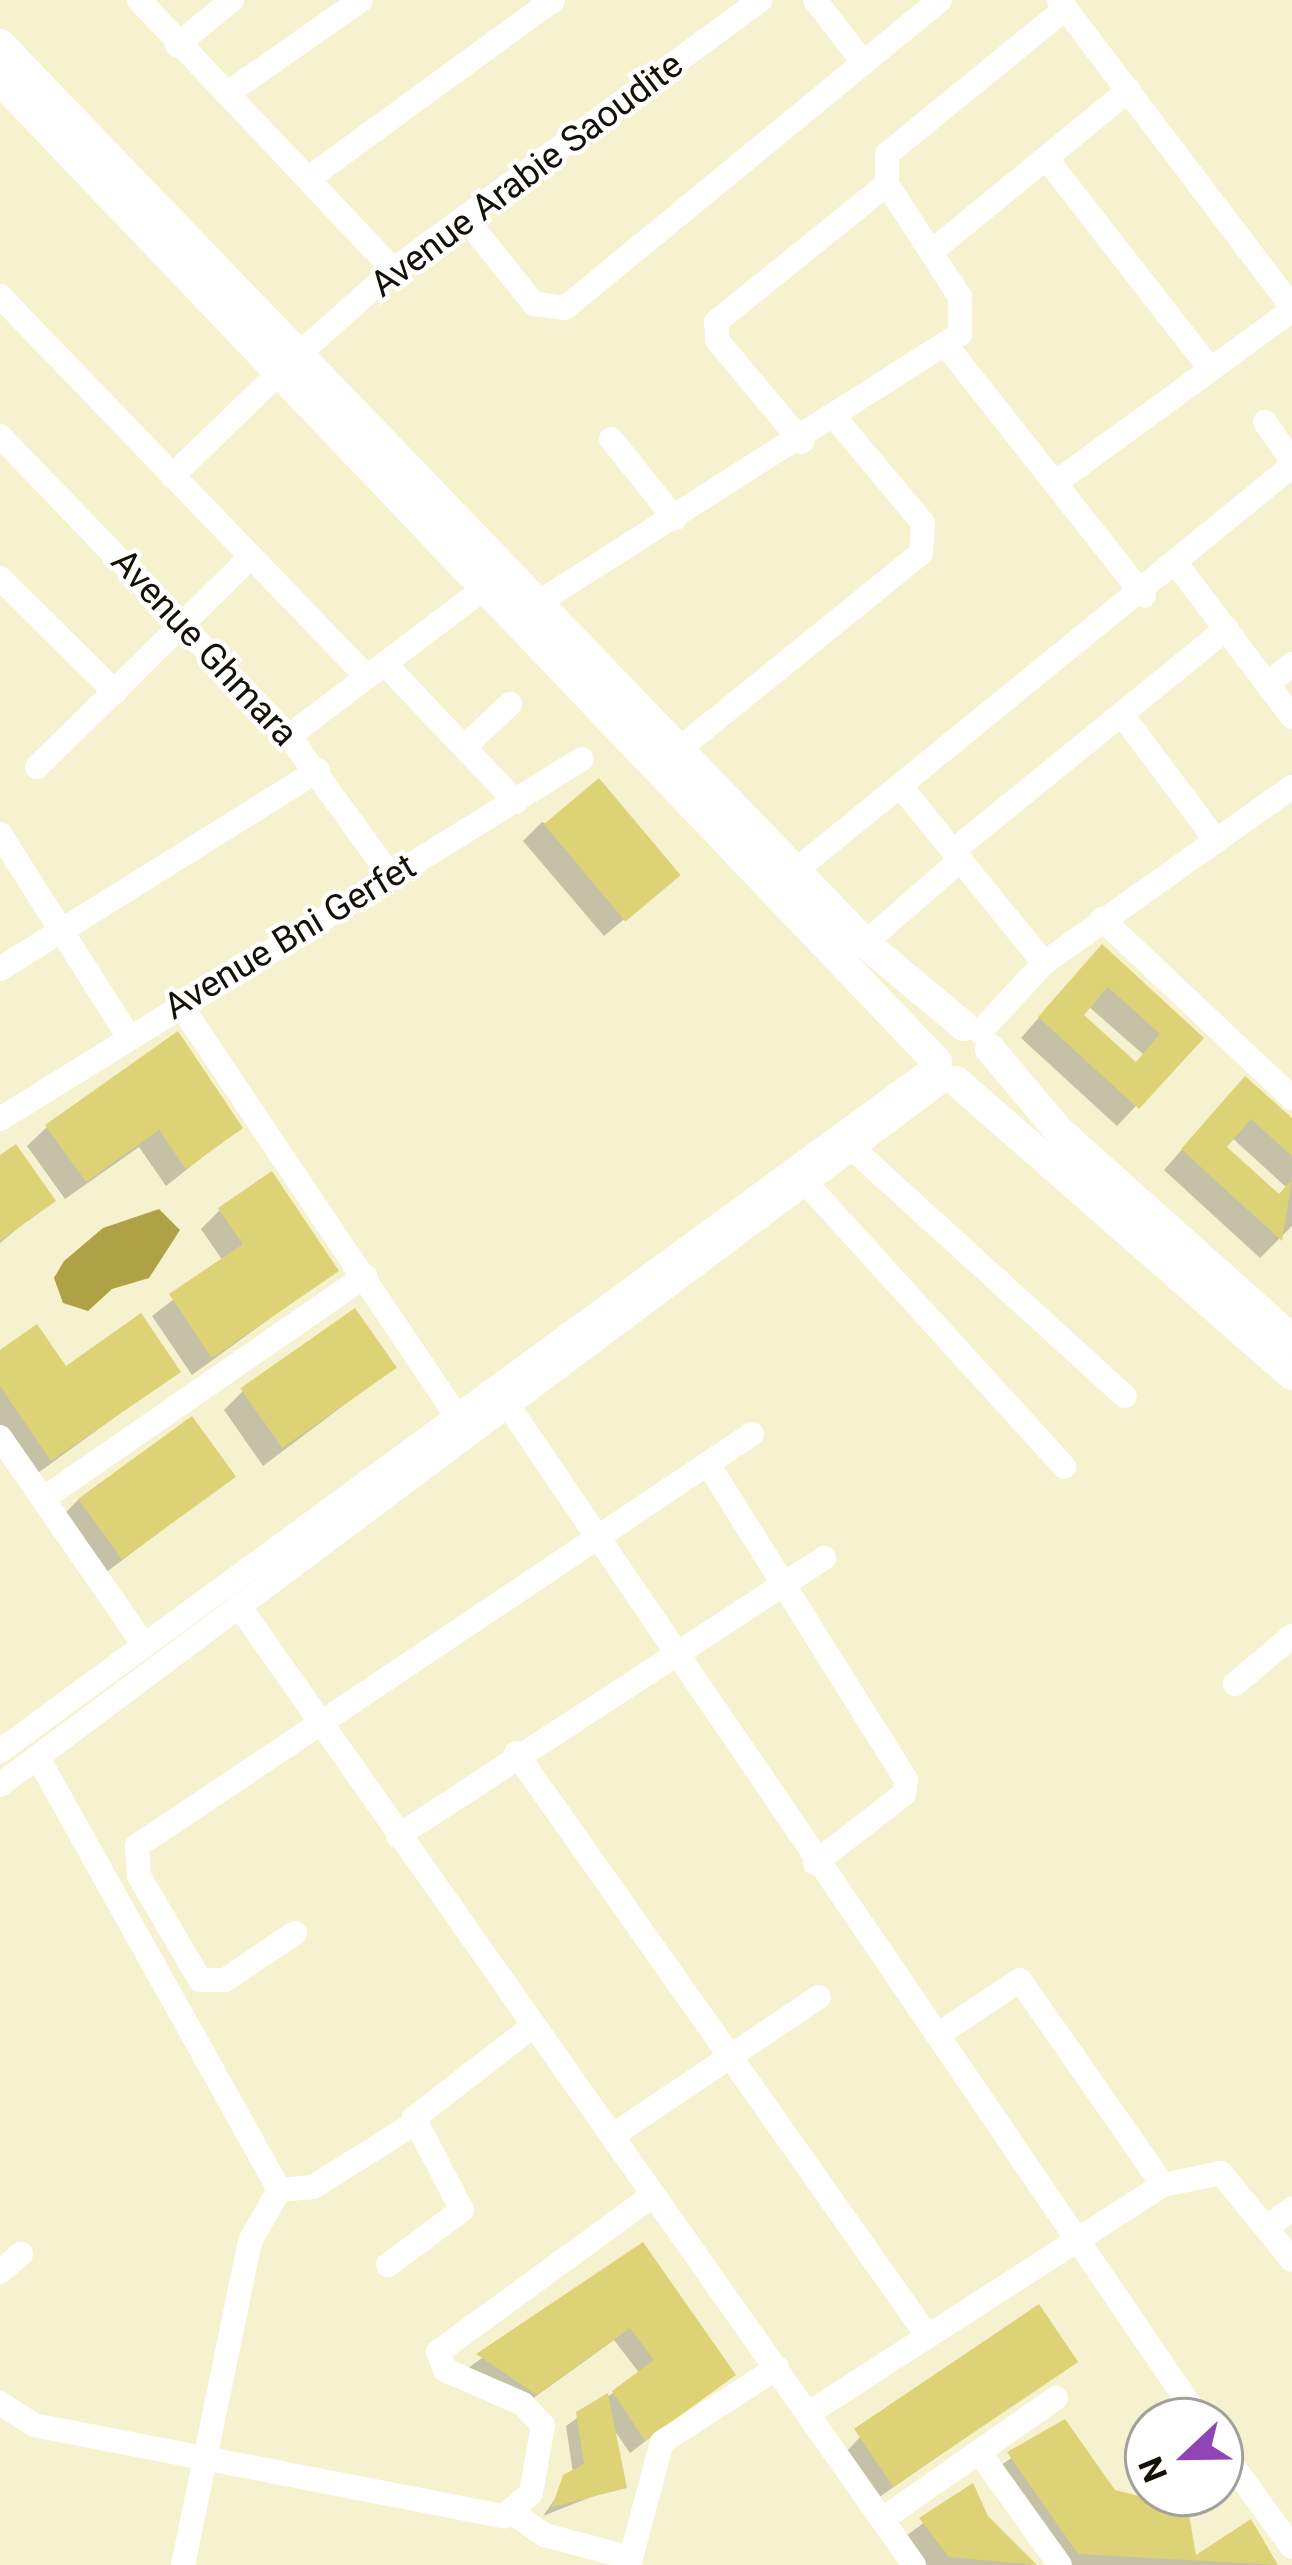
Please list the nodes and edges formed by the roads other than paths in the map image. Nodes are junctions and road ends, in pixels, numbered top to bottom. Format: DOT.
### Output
graph roads {
  1 [pos="140,0"];
  2 [pos="232,0"];
  3 [pos="361,0"];
  4 [pos="554,0"];
  5 [pos="760,0"];
  6 [pos="815,0"];
  7 [pos="940,0"];
  8 [pos="1062,4"];
  9 [pos="0,44"];
  10 [pos="177,45"];
  11 [pos="863,62"];
  12 [pos="0,80"];
  13 [pos="1129,90"];
  14 [pos="228,93"];
  15 [pos="1046,158"];
  16 [pos="309,178"];
  17 [pos="887,184"];
  18 [pos="466,219"];
  19 [pos="932,252"];
  20 [pos="393,270"];
  21 [pos="0,296"];
  22 [pos="1292,309"];
  23 [pos="945,344"];
  24 [pos="287,366"];
  25 [pos="1210,370"];
  26 [pos="836,419"];
  27 [pos="1265,422"];
  28 [pos="0,436"];
  29 [pos="611,440"];
  30 [pos="802,442"];
  31 [pos="1292,464"];
  32 [pos="172,476"];
  33 [pos="1055,484"];
  34 [pos="675,519"];
  35 [pos="251,557"];
  36 [pos="1178,566"];
  37 [pos="0,578"];
  38 [pos="482,590"];
  39 [pos="1144,596"];
  40 [pos="536,604"];
  41 [pos="183,623"];
  42 [pos="1227,628"];
  43 [pos="1292,664"];
  44 [pos="376,671"];
  45 [pos="1268,683"];
  46 [pos="115,692"];
  47 [pos="510,704"];
  48 [pos="1122,715"];
  49 [pos="1292,717"];
  50 [pos="289,736"];
  51 [pos="464,747"];
  52 [pos="678,750"];
  53 [pos="582,759"];
  54 [pos="37,767"];
  55 [pos="318,770"];
  56 [pos="901,787"];
  57 [pos="1292,787"];
  58 [pos="516,802"];
  59 [pos="1216,840"];
  60 [pos="2,844"];
  61 [pos="956,856"];
  62 [pos="795,871"];
  63 [pos="390,875"];
  64 [pos="1102,919"];
  65 [pos="60,934"];
  66 [pos="865,943"];
  67 [pos="1044,963"];
  68 [pos="0,969"];
  69 [pos="179,1004"];
  70 [pos="978,1036"];
  71 [pos="129,1037"];
  72 [pos="944,1071"];
  73 [pos="1292,1098"];
  74 [pos="0,1119"];
  75 [pos="851,1147"];
  76 [pos="806,1184"];
  77 [pos="364,1276"];
  78 [pos="1292,1339"];
  79 [pos="1292,1375"];
  80 [pos="1125,1396"];
  81 [pos="508,1407"];
  82 [pos="454,1413"];
  83 [pos="752,1434"];
  84 [pos="0,1437"];
  85 [pos="708,1464"];
  86 [pos="1064,1467"];
  87 [pos="43,1499"];
  88 [pos="599,1535"];
  89 [pos="824,1558"];
  90 [pos="784,1589"];
  91 [pos="239,1606"];
  92 [pos="1292,1636"];
  93 [pos="144,1645"];
  94 [pos="680,1652"];
  95 [pos="1235,1684"];
  96 [pos="320,1722"];
  97 [pos="0,1751"];
  98 [pos="516,1754"];
  99 [pos="38,1758"];
  100 [pos="0,1785"];
  101 [pos="398,1836"];
  102 [pos="815,1862"];
  103 [pos="295,1933"];
  104 [pos="819,1997"];
  105 [pos="533,2026"];
  106 [pos="939,2034"];
  107 [pos="731,2059"];
  108 [pos="412,2125"];
  109 [pos="612,2136"];
  110 [pos="1163,2185"];
  111 [pos="279,2190"];
  112 [pos="653,2195"];
  113 [pos="1292,2209"];
  114 [pos="1267,2227"];
  115 [pos="1070,2241"];
  116 [pos="21,2254"];
  117 [pos="1292,2260"];
  118 [pos="388,2265"];
  119 [pos="0,2272"];
  120 [pos="926,2334"];
  121 [pos="777,2368"];
  122 [pos="1184,2397"];
  123 [pos="1056,2398"];
  124 [pos="0,2403"];
  125 [pos="808,2413"];
  126 [pos="979,2452"];
  127 [pos="202,2458"];
  128 [pos="1244,2481"];
  129 [pos="513,2512"];
  130 [pos="883,2519"];
  131 [pos="1292,2547"];
  132 [pos="630,2562"];
  133 [pos="183,2565"];
  134 [pos="914,2565"];
  135 [pos="1060,2565"];
  1 -- 10 [label="street"];
  2 -- 10 [label="street"];
  3 -- 14 [label="street"];
  4 -- 16 [label="street"];
  5 -- 18 [label="street, Avenue Arabie Saoudite"];
  6 -- 11 [label="street"];
  7 -- 11 [label="street"];
  8 -- 13 [label="street"];
  8 -- 17 [label="street"];
  9 -- 24 [label="main road"];
  10 -- 14 [label="street"];
  11 -- 18 [label="street"];
  12 -- 24 [label="main road"];
  13 -- 15 [label="street"];
  13 -- 22 [label="street"];
  14 -- 16 [label="street"];
  15 -- 19 [label="street"];
  15 -- 25 [label="street"];
  16 -- 20 [label="street"];
  17 -- 19 [label="street"];
  17 -- 30 [label="street"];
  18 -- 20 [label="street, Avenue Arabie Saoudite"];
  19 -- 23 [label="street"];
  20 -- 24 [label="street, Avenue Arabie Saoudite"];
  21 -- 32 [label="street"];
  22 -- 25 [label="street"];
  23 -- 26 [label="street"];
  23 -- 33 [label="street"];
  24 -- 32 [label="street, Avenue Arabie Saoudite"];
  24 -- 38 [label="main road"];
  24 -- 40 [label="main road"];
  25 -- 33 [label="street"];
  26 -- 30 [label="street"];
  26 -- 52 [label="street"];
  27 -- 31 [label="street"];
  28 -- 41 [label="street, Avenue Ghmara"];
  29 -- 34 [label="street"];
  30 -- 34 [label="street"];
  31 -- 36 [label="street"];
  32 -- 35 [label="street"];
  33 -- 39 [label="street"];
  34 -- 40 [label="street"];
  35 -- 41 [label="street"];
  35 -- 44 [label="street"];
  36 -- 39 [label="street"];
  36 -- 42 [label="street"];
  37 -- 46 [label="street"];
  38 -- 44 [label="street"];
  38 -- 72 [label="main road"];
  39 -- 56 [label="street"];
  40 -- 52 [label="main road"];
  41 -- 46 [label="street"];
  41 -- 50 [label="street, Avenue Ghmara"];
  42 -- 45 [label="street"];
  42 -- 48 [label="street"];
  43 -- 45 [label="street"];
  44 -- 50 [label="street"];
  44 -- 51 [label="street"];
  45 -- 49 [label="street"];
  46 -- 54 [label="street"];
  47 -- 51 [label="street"];
  48 -- 59 [label="street"];
  48 -- 61 [label="street"];
  50 -- 55 [label="street, Avenue Ghmara"];
  51 -- 58 [label="street"];
  52 -- 62 [label="main road"];
  53 -- 58 [label="street, Avenue Bni Gerfet"];
  55 -- 63 [label="street, Avenue Ghmara"];
  55 -- 65 [label="street"];
  56 -- 61 [label="street"];
  56 -- 62 [label="street"];
  57 -- 59 [label="street"];
  58 -- 63 [label="street, Avenue Bni Gerfet"];
  59 -- 64 [label="street"];
  60 -- 65 [label="street"];
  61 -- 66 [label="street"];
  61 -- 67 [label="street"];
  62 -- 66 [label="main road"];
  63 -- 69 [label="street, Avenue Bni Gerfet"];
  64 -- 67 [label="street"];
  64 -- 73 [label="street"];
  65 -- 68 [label="street"];
  65 -- 71 [label="street"];
  66 -- 70 [label="main road"];
  67 -- 70 [label="street"];
  69 -- 71 [label="street, Avenue Bni Gerfet"];
  69 -- 77 [label="street"];
  70 -- 72 [label="main road"];
  70 -- 72 [label="main road"];
  70 -- 78 [label="main road"];
  71 -- 74 [label="street, Avenue Bni Gerfet"];
  72 -- 75 [label="street"];
  72 -- 79 [label="main road"];
  72 -- 82 [label="street"];
  75 -- 76 [label="street"];
  75 -- 80 [label="street"];
  76 -- 81 [label="street"];
  76 -- 86 [label="street"];
  77 -- 82 [label="street"];
  77 -- 87 [label="street"];
  81 -- 88 [label="street"];
  81 -- 91 [label="street"];
  82 -- 93 [label="street"];
  83 -- 85 [label="street"];
  84 -- 87 [label="street"];
  85 -- 88 [label="street"];
  85 -- 90 [label="street"];
  87 -- 93 [label="street"];
  88 -- 94 [label="street"];
  88 -- 96 [label="street"];
  89 -- 90 [label="street"];
  90 -- 94 [label="street"];
  90 -- 102 [label="street"];
  91 -- 96 [label="street"];
  91 -- 99 [label="street"];
  92 -- 95 [label="street"];
  93 -- 97 [label="street"];
  94 -- 98 [label="street"];
  94 -- 102 [label="street"];
  96 -- 101 [label="street"];
  96 -- 103 [label="street"];
  98 -- 101 [label="street"];
  98 -- 107 [label="street"];
  99 -- 100 [label="street"];
  99 -- 111 [label="street"];
  101 -- 105 [label="street"];
  102 -- 106 [label="street"];
  104 -- 107 [label="street"];
  105 -- 108 [label="street"];
  105 -- 109 [label="street"];
  106 -- 110 [label="street"];
  106 -- 115 [label="street"];
  107 -- 109 [label="street"];
  107 -- 120 [label="street"];
  108 -- 111 [label="street"];
  108 -- 118 [label="street"];
  109 -- 112 [label="street"];
  110 -- 114 [label="street"];
  110 -- 115 [label="street"];
  111 -- 127 [label="street"];
  112 -- 121 [label="street"];
  112 -- 129 [label="street"];
  113 -- 114 [label="street"];
  114 -- 117 [label="street"];
  115 -- 120 [label="street"];
  115 -- 122 [label="street"];
  116 -- 119 [label="street"];
  120 -- 125 [label="street"];
  121 -- 125 [label="street"];
  121 -- 132 [label="street"];
  123 -- 126 [label="street"];
  124 -- 127 [label="street"];
  125 -- 130 [label="street"];
  126 -- 130 [label="street"];
  126 -- 135 [label="street"];
  127 -- 129 [label="street"];
  127 -- 133 [label="street"];
  128 -- 131 [label="street"];
  129 -- 132 [label="street"];
  130 -- 134 [label="street"];
}
